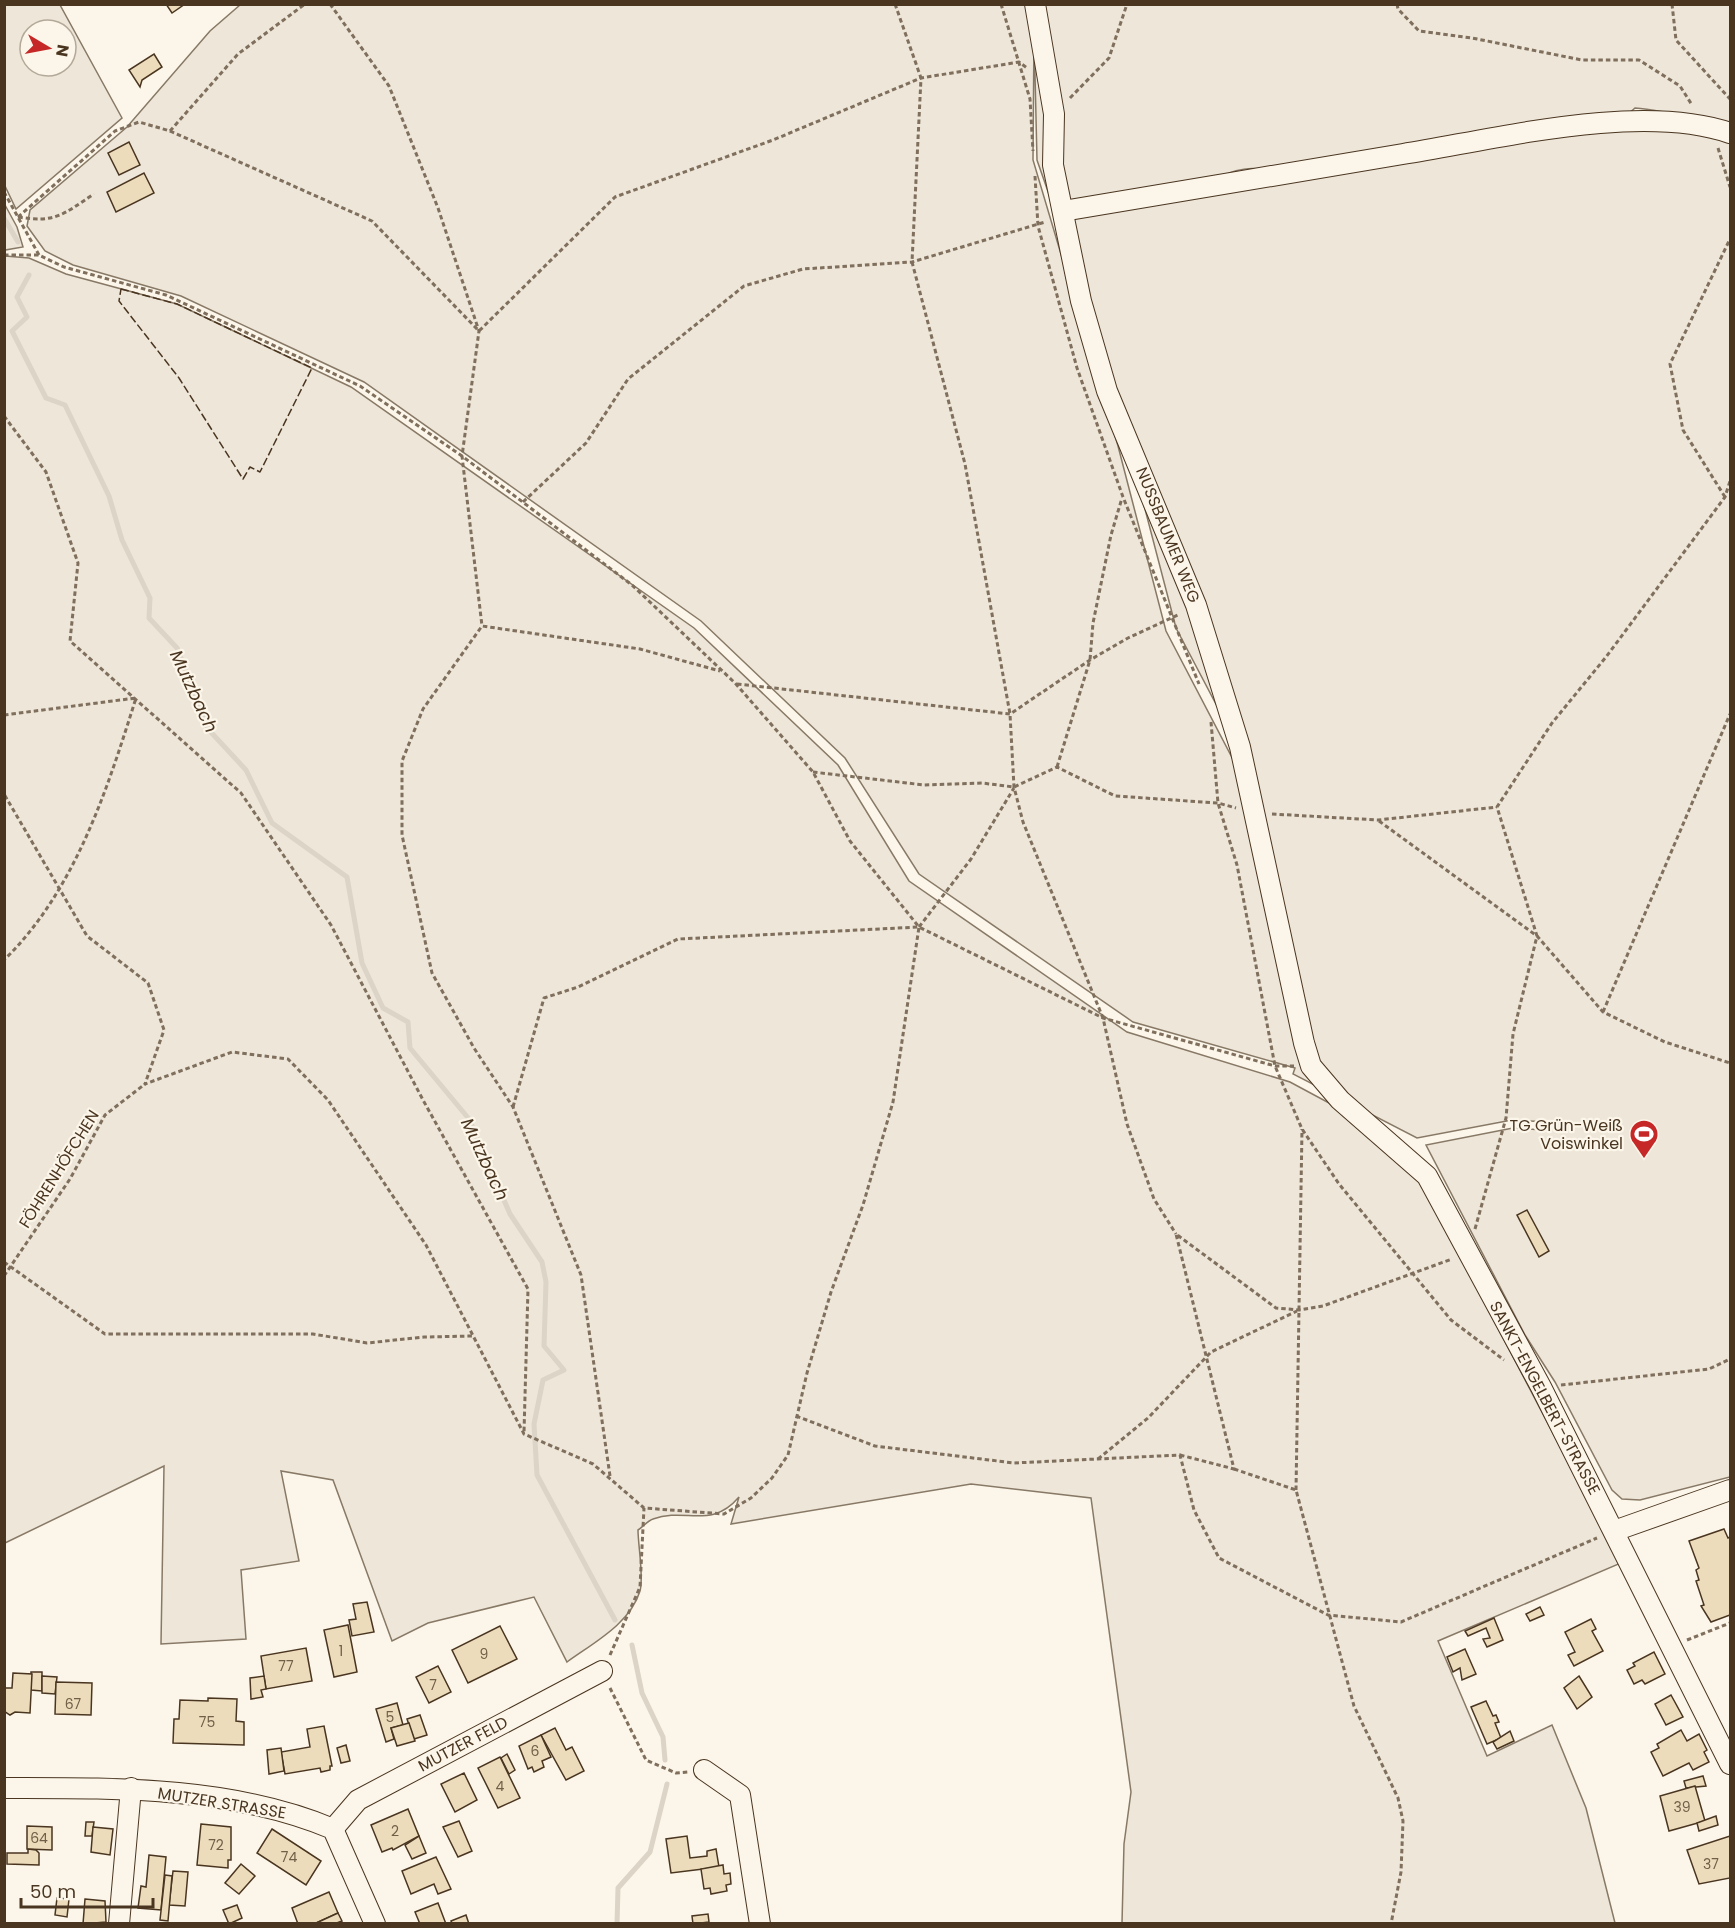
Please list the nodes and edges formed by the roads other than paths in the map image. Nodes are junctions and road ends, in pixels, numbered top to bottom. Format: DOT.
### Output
graph roads {
  1 [pos="1035,4"];
  2 [pos="1731,133"];
  3 [pos="1063,211"];
  4 [pos="1311,1066"];
  5 [pos="1731,1490"];
  6 [pos="1614,1531"];
  7 [pos="602,1671"];
  8 [pos="1729,1760"];
  9 [pos="704,1770"];
  10 [pos="4,1788"];
  11 [pos="131,1788"];
  12 [pos="333,1829"];
  13 [pos="119,1923"];
  14 [pos="375,1923"];
  15 [pos="760,1923"];
  1 -- 3 [label="street, NUSSBAUMER WEG"];
  2 -- 3 [label="street"];
  3 -- 4 [label="street, NUSSBAUMER WEG"];
  4 -- 6 [label="street, SANKT-ENGELBERT-STRASSE"];
  5 -- 6 [label="street"];
  6 -- 8 [label="street, SANKT-ENGELBERT-STRASSE"];
  7 -- 12 [label="street, MUTZER FELD"];
  9 -- 15 [label="street"];
  10 -- 11 [label="street, MUTZER STRASSE"];
  11 -- 12 [label="street, MUTZER STRASSE"];
  11 -- 13 [label="street"];
  12 -- 14 [label="street"];
}
